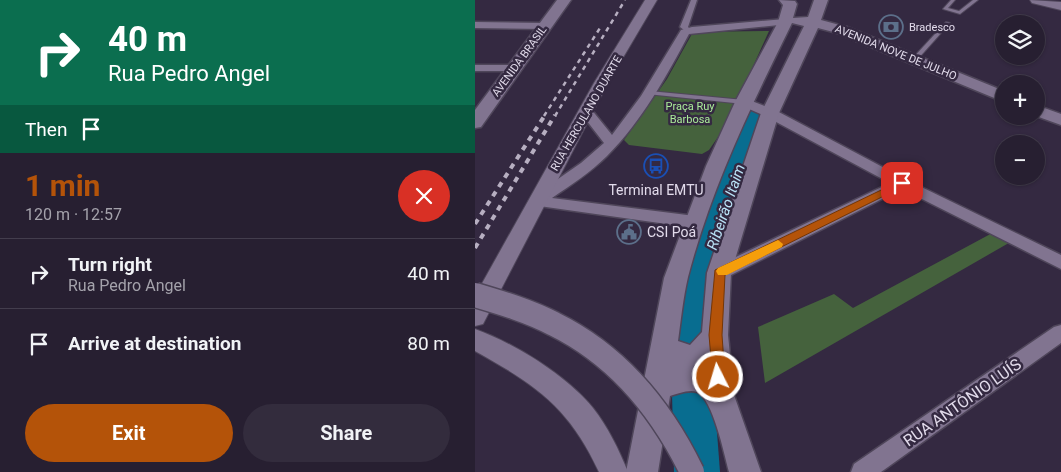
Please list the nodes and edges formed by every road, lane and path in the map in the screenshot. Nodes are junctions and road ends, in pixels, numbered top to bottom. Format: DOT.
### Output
graph roads {
  1 [pos="564,0"];
  2 [pos="651,0"];
  3 [pos="694,0"];
  4 [pos="821,0"];
  5 [pos="953,0"];
  6 [pos="976,0"];
  7 [pos="1036,0"];
  8 [pos="788,2"];
  9 [pos="1061,6"];
  10 [pos="785,22"];
  11 [pos="813,22"];
  12 [pos="948,23"];
  13 [pos="475,25"];
  14 [pos="545,26"];
  15 [pos="686,29"];
  16 [pos="914,60"];
  17 [pos="475,68"];
  18 [pos="514,68"];
  19 [pos="649,93"];
  20 [pos="995,93"];
  21 [pos="743,102"];
  22 [pos="586,112"];
  23 [pos="770,113"];
  24 [pos="1045,114"];
  25 [pos="1061,120"];
  26 [pos="475,123"];
  27 [pos="611,143"];
  28 [pos="902,183"];
  29 [pos="537,201"];
  30 [pos="695,222"];
  31 [pos="1061,263"];
  32 [pos="719,273"];
  33 [pos="475,295"];
  34 [pos="475,317"];
  35 [pos="1061,333"];
  36 [pos="715,335"];
  37 [pos="475,339"];
  38 [pos="663,345"];
  39 [pos="656,388"];
  40 [pos="720,395"];
  41 [pos="614,472"];
  42 [pos="642,472"];
  43 [pos="692,472"];
  44 [pos="745,472"];
  45 [pos="862,472"];
  1 -- 14 [label="main road, AVENIDA BRASIL"];
  2 -- 22 [label="street, RUA HERCULANO DUARTE"];
  3 -- 15 [label="street"];
  4 -- 11 [label="main road"];
  5 -- 6 [label="lane"];
  7 -- 9 [label="street"];
  8 -- 10 [label="main road"];
  10 -- 11 [label="main road, AVENIDA NOVE DE JULHO"];
  10 -- 15 [label="street"];
  10 -- 21 [label="main road"];
  11 -- 16 [label="main road, AVENIDA NOVE DE JULHO"];
  11 -- 23 [label="main road"];
  12 -- 16 [label="lane"];
  13 -- 14 [label="street"];
  14 -- 18 [label="main road, AVENIDA BRASIL"];
  15 -- 19 [label="street"];
  16 -- 20 [label="main road, AVENIDA NOVE DE JULHO"];
  17 -- 18 [label="street"];
  18 -- 26 [label="main road, AVENIDA BRASIL"];
  19 -- 21 [label="lane"];
  19 -- 27 [label="street"];
  21 -- 23 [label="street"];
  21 -- 30 [label="main road"];
  22 -- 27 [label="street"];
  22 -- 29 [label="street, RUA HERCULANO DUARTE"];
  23 -- 28 [label="street"];
  23 -- 32 [label="main road"];
  24 -- 25 [label="main road"];
  27 -- 29 [label="street"];
  28 -- 31 [label="street"];
  28 -- 32 [label="street"];
  29 -- 30 [label="street"];
  29 -- 34 [label="street, RUA HERCULANO DUARTE"];
  30 -- 38 [label="main road"];
  32 -- 36 [label="main road"];
  33 -- 43 [label="street, bridge"];
  35 -- 45 [label="street, RUA ANTÔNIO LUÍS"];
  36 -- 38 [label="main road"];
  36 -- 40 [label="main road"];
  37 -- 41 [label="street"];
  38 -- 39 [label="main road"];
  39 -- 40 [label="main road"];
  39 -- 42 [label="main road"];
  40 -- 44 [label="main road"];
}
